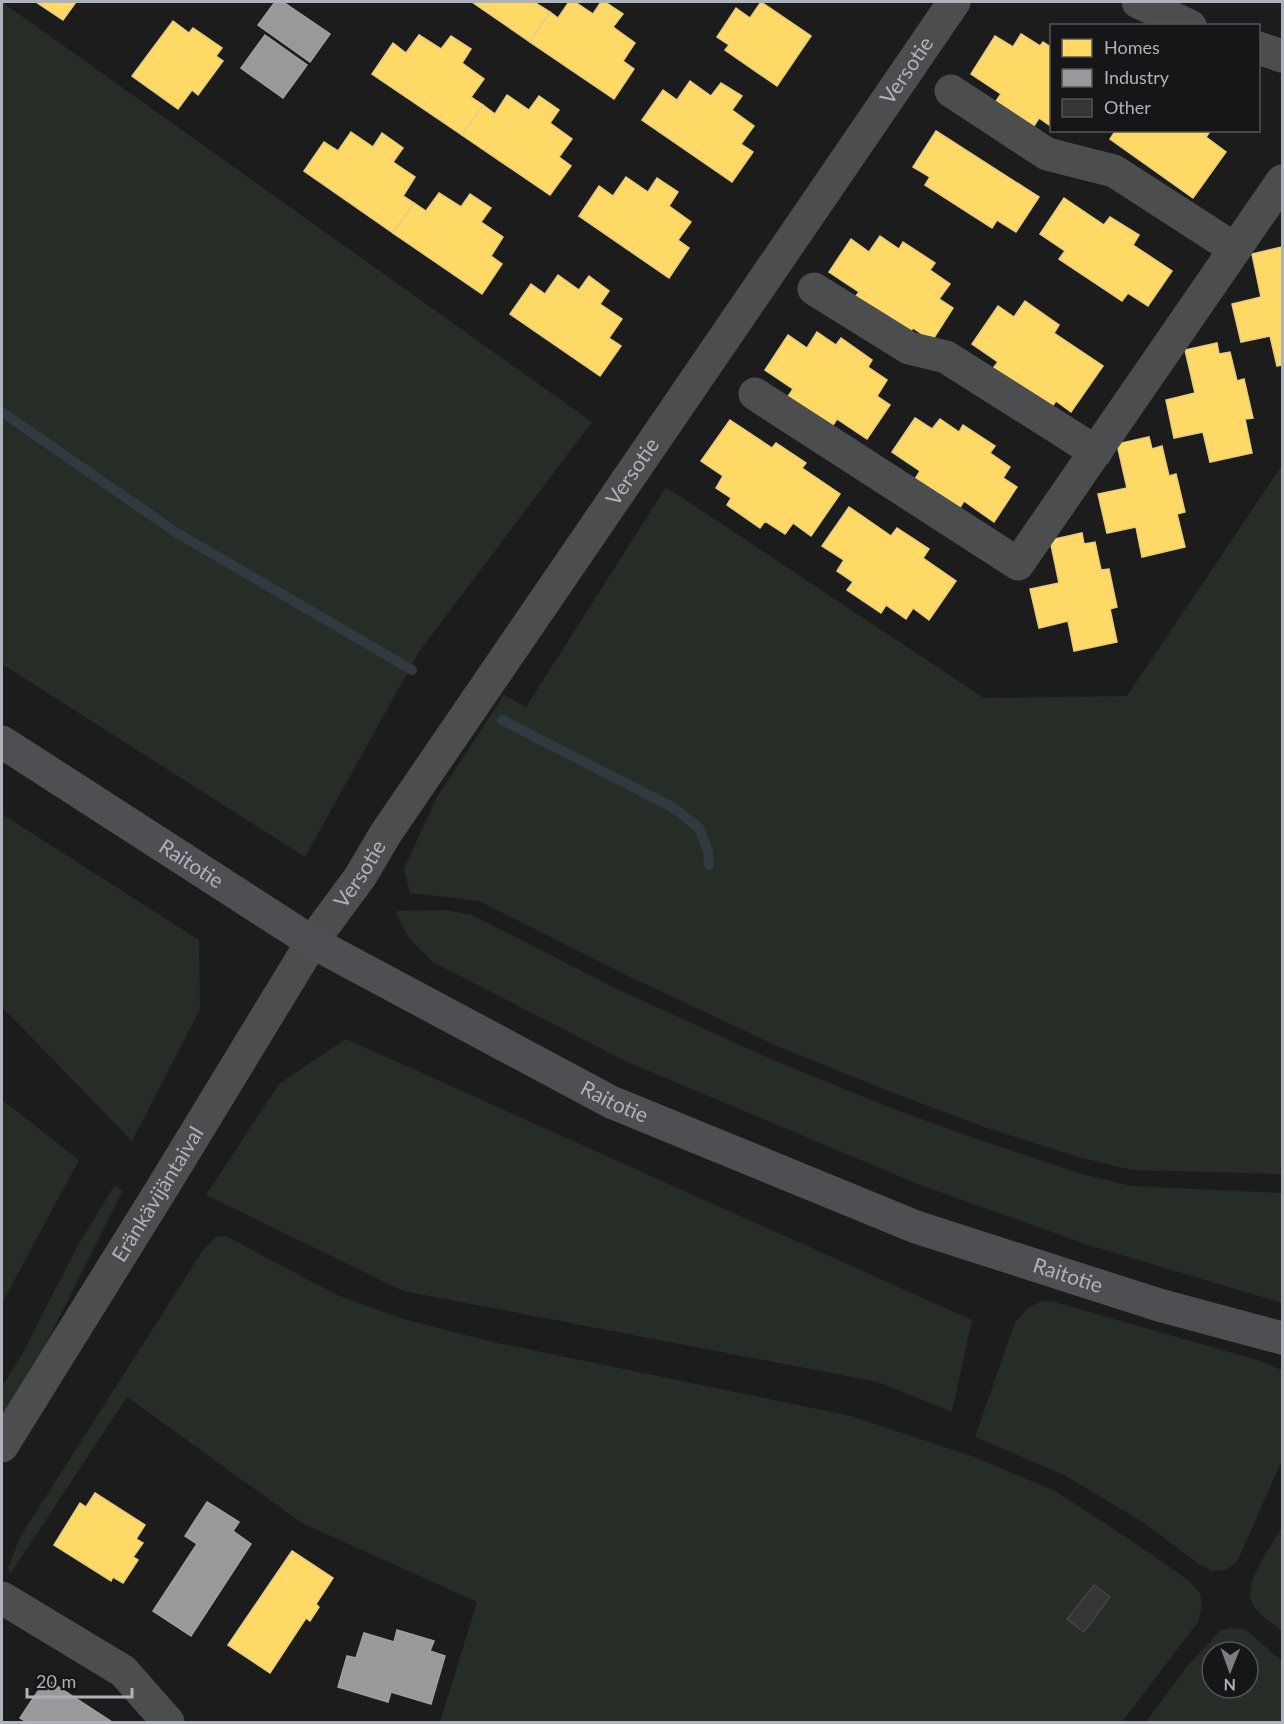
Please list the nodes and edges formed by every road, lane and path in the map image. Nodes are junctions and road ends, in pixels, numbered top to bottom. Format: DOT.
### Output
graph roads {
  1 [pos="954,2"];
  2 [pos="1138,2"];
  3 [pos="1186,24"];
  4 [pos="1260,49"];
  5 [pos="1282,56"];
  6 [pos="951,91"];
  7 [pos="1282,181"];
  8 [pos="1235,249"];
  9 [pos="814,289"];
  10 [pos="755,394"];
  11 [pos="1096,452"];
  12 [pos="2,742"];
  13 [pos="312,942"];
  14 [pos="1282,1338"];
  15 [pos="2,1446"];
  16 [pos="2,1598"];
  17 [pos="168,1722"];
  1 -- 13 [label="street, Versotie"];
  2 -- 3 [label="street"];
  4 -- 5 [label="street"];
  6 -- 8 [label="street"];
  7 -- 8 [label="street"];
  8 -- 11 [label="street"];
  9 -- 11 [label="street"];
  10 -- 11 [label="street"];
  12 -- 13 [label="main road, Raitotie"];
  13 -- 14 [label="main road, Raitotie"];
  13 -- 15 [label="street, Eränkävijäntaival"];
  16 -- 17 [label="street"];
}
